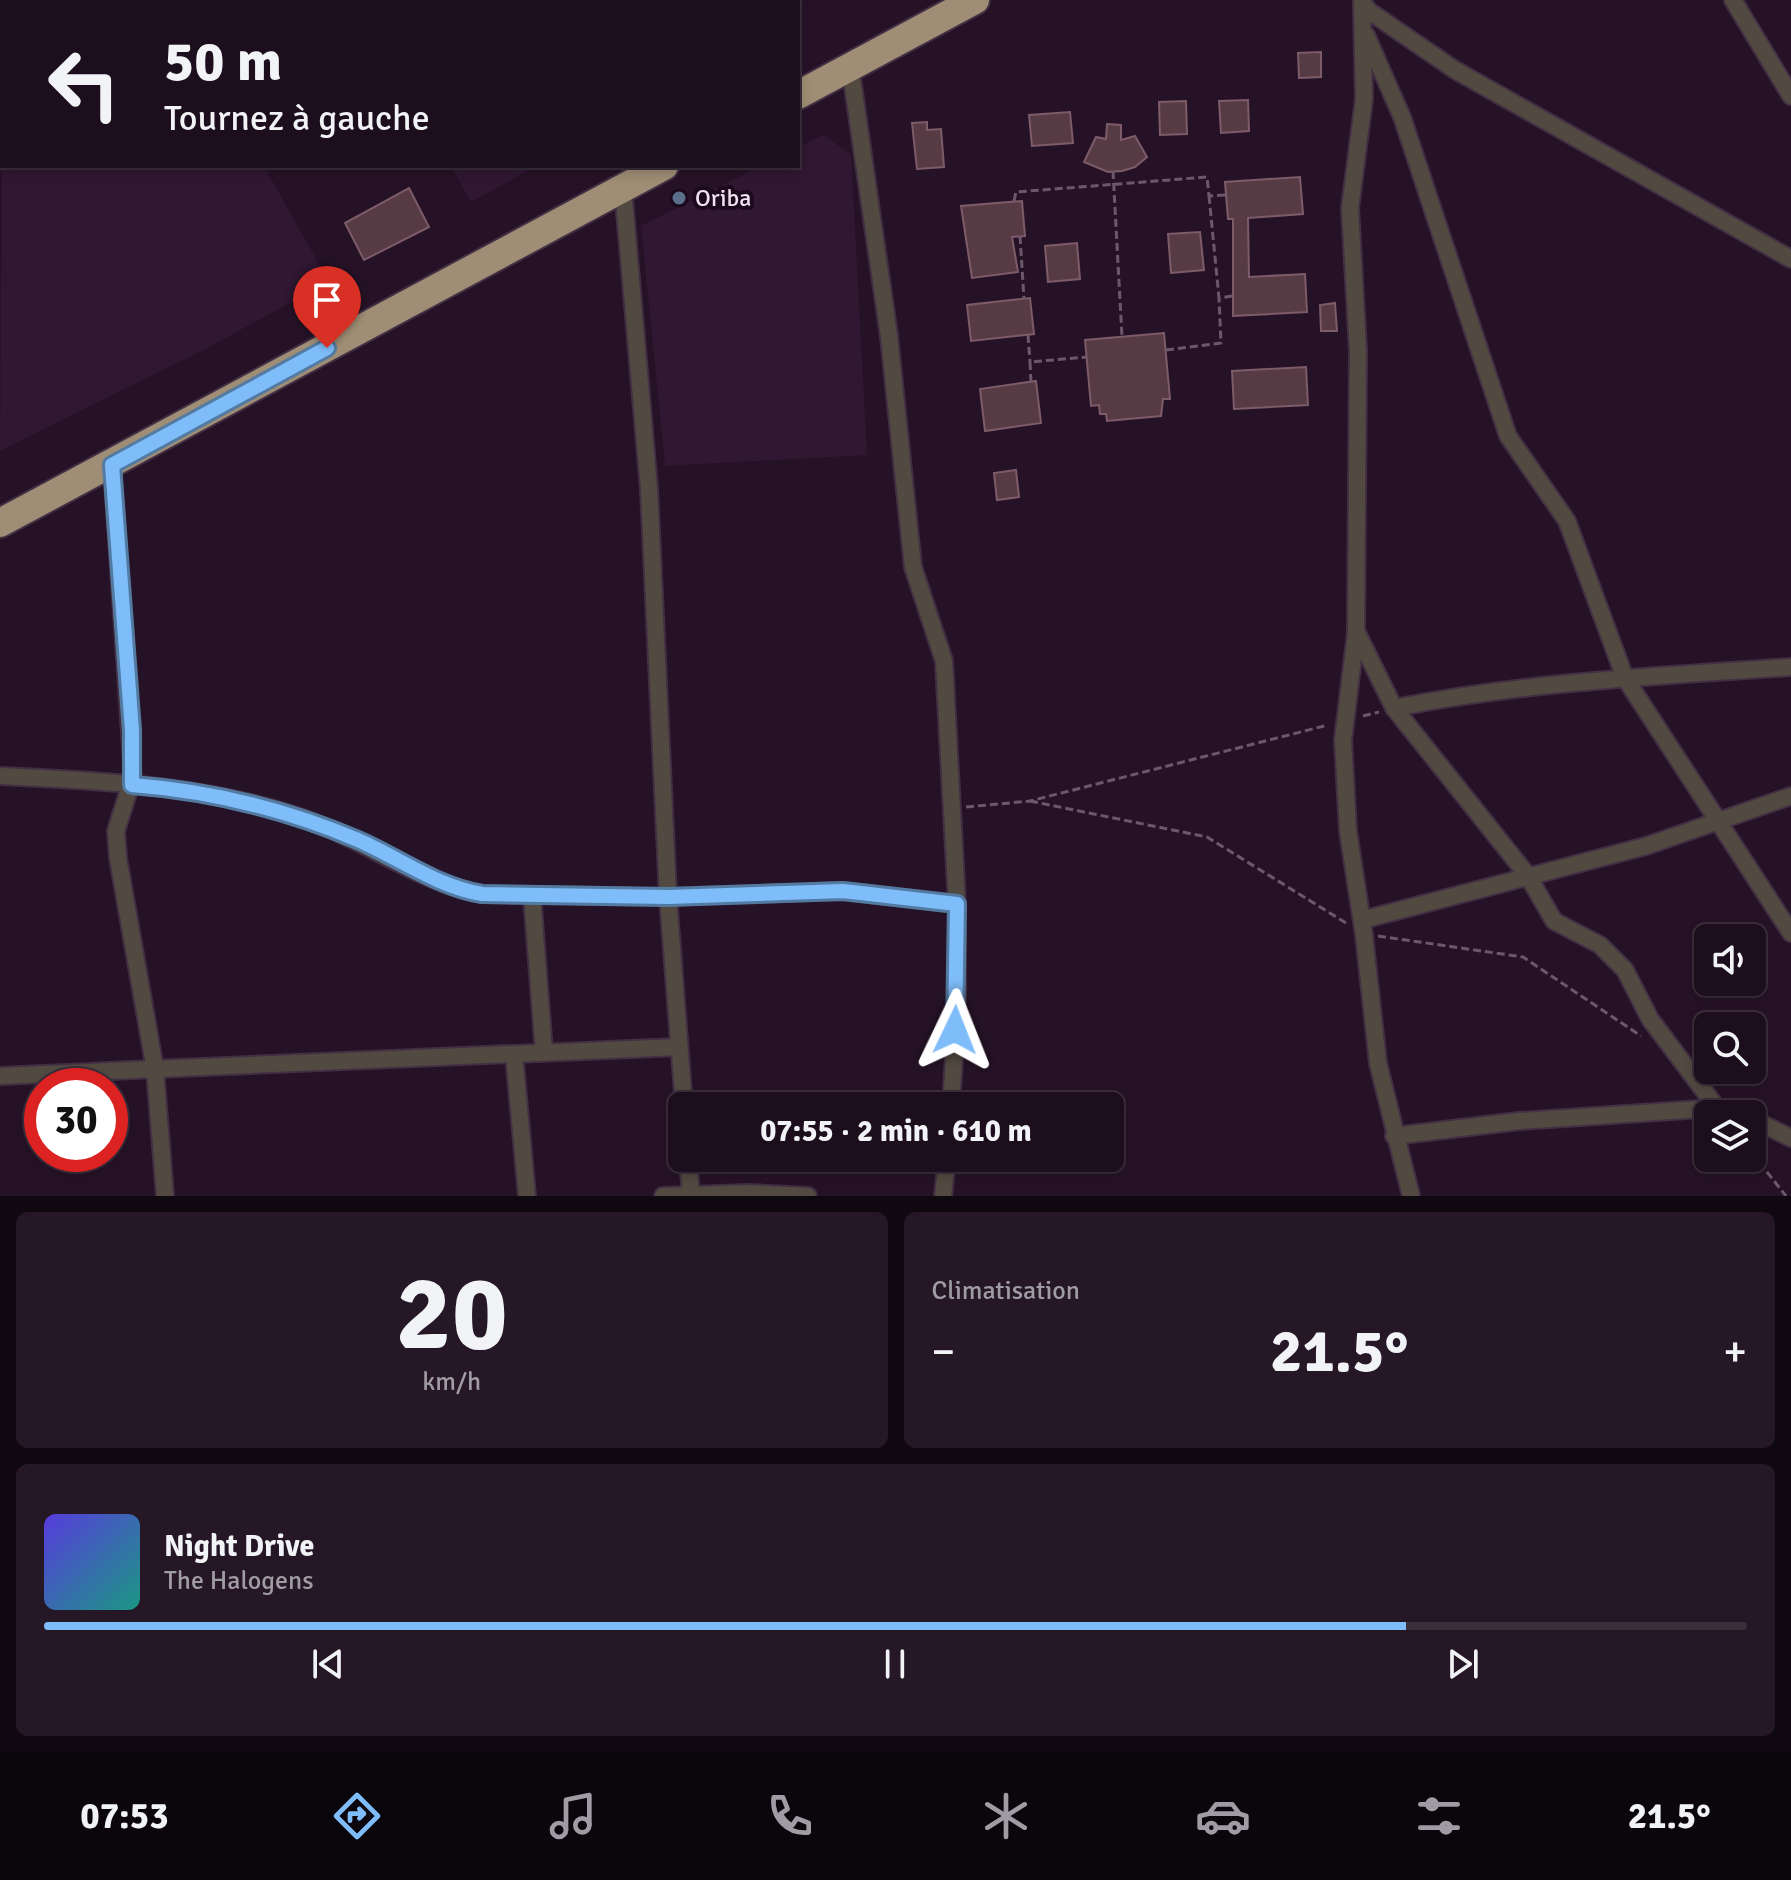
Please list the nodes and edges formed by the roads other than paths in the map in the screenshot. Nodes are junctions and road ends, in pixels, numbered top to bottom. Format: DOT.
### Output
graph roads {
  1 [pos="975,0"];
  2 [pos="1733,0"];
  3 [pos="1362,3"];
  4 [pos="1362,26"];
  5 [pos="850,65"];
  6 [pos="800,94"];
  7 [pos="1791,96"];
  8 [pos="660,168"];
  9 [pos="623,188"];
  10 [pos="1791,259"];
  11 [pos="112,465"];
  12 [pos="0,522"];
  13 [pos="1356,631"];
  14 [pos="1791,667"];
  15 [pos="1625,678"];
  16 [pos="1394,708"];
  17 [pos="0,776"];
  18 [pos="132,785"];
  19 [pos="1791,796"];
  20 [pos="1717,824"];
  21 [pos="1528,876"];
  22 [pos="532,895"];
  23 [pos="668,897"];
  24 [pos="957,904"];
  25 [pos="1362,920"];
  26 [pos="1791,933"];
  27 [pos="679,1047"];
  28 [pos="544,1052"];
  29 [pos="514,1054"];
  30 [pos="155,1069"];
  31 [pos="0,1076"];
  32 [pos="683,1092"];
  33 [pos="952,1092"];
  34 [pos="1711,1100"];
  35 [pos="1694,1110"];
  36 [pos="1766,1126"];
  37 [pos="1394,1136"];
  38 [pos="1791,1138"];
  39 [pos="689,1172"];
  40 [pos="946,1172"];
  41 [pos="691,1195"];
  42 [pos="165,1196"];
  43 [pos="527,1196"];
  44 [pos="663,1196"];
  45 [pos="808,1196"];
  46 [pos="943,1196"];
  47 [pos="1411,1196"];
  1 -- 5 [label="highway"];
  2 -- 7 [label="street"];
  3 -- 4 [label="street"];
  3 -- 10 [label="street"];
  4 -- 13 [label="street"];
  4 -- 15 [label="street"];
  5 -- 6 [label="highway"];
  5 -- 24 [label="street"];
  8 -- 9 [label="highway"];
  9 -- 11 [label="highway"];
  9 -- 23 [label="street"];
  11 -- 12 [label="highway"];
  11 -- 18 [label="street"];
  13 -- 16 [label="street"];
  13 -- 25 [label="street"];
  14 -- 15 [label="street"];
  15 -- 16 [label="street"];
  15 -- 20 [label="street"];
  16 -- 21 [label="street"];
  17 -- 18 [label="street"];
  18 -- 22 [label="street"];
  18 -- 30 [label="street"];
  19 -- 20 [label="street"];
  20 -- 21 [label="street"];
  20 -- 26 [label="street"];
  21 -- 25 [label="street"];
  21 -- 34 [label="street"];
  22 -- 23 [label="street"];
  22 -- 28 [label="street"];
  23 -- 24 [label="street"];
  23 -- 27 [label="street"];
  24 -- 33 [label="street"];
  25 -- 37 [label="street"];
  27 -- 28 [label="street"];
  27 -- 32 [label="street"];
  28 -- 29 [label="street"];
  29 -- 30 [label="street"];
  29 -- 43 [label="street"];
  30 -- 31 [label="street"];
  30 -- 42 [label="street"];
  35 -- 37 [label="street"];
  36 -- 38 [label="street"];
  37 -- 47 [label="street"];
  39 -- 41 [label="street"];
  40 -- 46 [label="street"];
  41 -- 44 [label="street"];
  41 -- 45 [label="street"];
}
